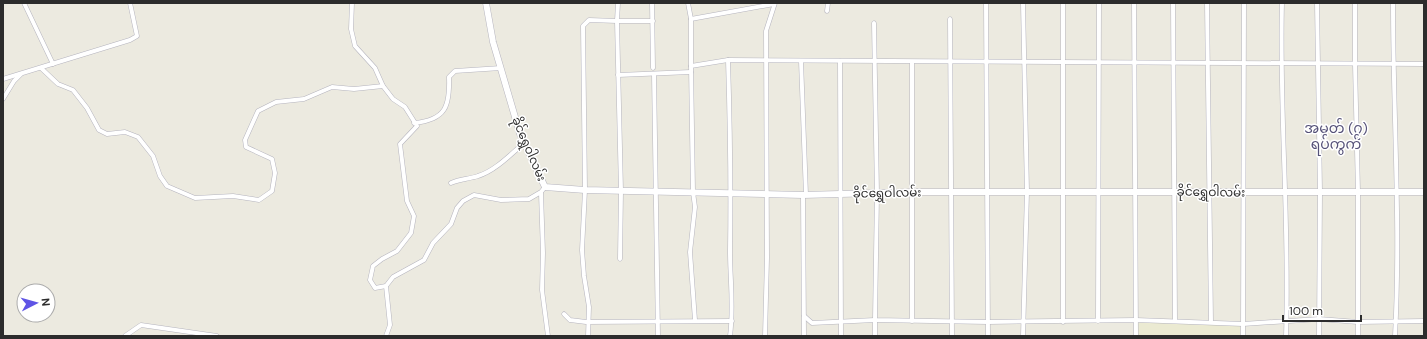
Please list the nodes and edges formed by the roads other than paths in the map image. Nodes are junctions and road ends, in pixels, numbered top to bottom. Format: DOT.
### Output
graph roads {
  1 [pos="24,3"];
  2 [pos="130,3"];
  3 [pos="352,3"];
  4 [pos="486,3"];
  5 [pos="618,3"];
  6 [pos="652,3"];
  7 [pos="688,3"];
  8 [pos="828,3"];
  9 [pos="986,3"];
  10 [pos="1063,3"];
  11 [pos="1099,3"];
  12 [pos="1134,3"];
  13 [pos="1173,3"];
  14 [pos="1207,3"];
  15 [pos="1244,3"];
  16 [pos="1282,3"];
  17 [pos="1317,3"];
  18 [pos="1356,3"];
  19 [pos="1393,3"];
  20 [pos="775,4"];
  21 [pos="1023,4"];
  22 [pos="826,11"];
  23 [pos="691,19"];
  24 [pos="950,19"];
  25 [pos="617,21"];
  26 [pos="653,21"];
  27 [pos="874,23"];
  28 [pos="728,60"];
  29 [pos="765,60"];
  30 [pos="801,61"];
  31 [pos="840,61"];
  32 [pos="875,62"];
  33 [pos="912,62"];
  34 [pos="950,62"];
  35 [pos="987,62"];
  36 [pos="1025,62"];
  37 [pos="1063,62"];
  38 [pos="1098,62"];
  39 [pos="1133,63"];
  40 [pos="1174,63"];
  41 [pos="1207,63"];
  42 [pos="1244,63"];
  43 [pos="1280,63"];
  44 [pos="1317,63"];
  45 [pos="53,64"];
  46 [pos="1355,64"];
  47 [pos="1393,64"];
  48 [pos="1424,64"];
  49 [pos="691,66"];
  50 [pos="41,68"];
  51 [pos="501,68"];
  52 [pos="653,68"];
  53 [pos="22,72"];
  54 [pos="691,72"];
  55 [pos="654,74"];
  56 [pos="618,75"];
  57 [pos="3,79"];
  58 [pos="383,86"];
  59 [pos="3,99"];
  60 [pos="414,123"];
  61 [pos="524,143"];
  62 [pos="451,183"];
  63 [pos="545,187"];
  64 [pos="585,190"];
  65 [pos="621,191"];
  66 [pos="656,192"];
  67 [pos="693,192"];
  68 [pos="914,192"];
  69 [pos="1026,192"];
  70 [pos="1063,192"];
  71 [pos="1098,192"];
  72 [pos="1135,192"];
  73 [pos="1173,192"];
  74 [pos="1209,192"];
  75 [pos="1320,192"];
  76 [pos="1358,192"];
  77 [pos="1398,192"];
  78 [pos="1424,192"];
  79 [pos="540,193"];
  80 [pos="841,193"];
  81 [pos="951,193"];
  82 [pos="987,193"];
  83 [pos="1243,193"];
  84 [pos="1284,193"];
  85 [pos="732,194"];
  86 [pos="766,194"];
  87 [pos="877,194"];
  88 [pos="804,195"];
  89 [pos="620,259"];
  90 [pos="385,286"];
  91 [pos="564,314"];
  92 [pos="804,316"];
  93 [pos="1319,319"];
  94 [pos="695,320"];
  95 [pos="876,320"];
  96 [pos="1136,320"];
  97 [pos="1174,320"];
  98 [pos="658,321"];
  99 [pos="732,321"];
  100 [pos="841,321"];
  101 [pos="912,321"];
  102 [pos="953,321"];
  103 [pos="1098,321"];
  104 [pos="1424,321"];
  105 [pos="588,322"];
  106 [pos="988,322"];
  107 [pos="1024,322"];
  108 [pos="1063,322"];
  109 [pos="1211,322"];
  110 [pos="1286,322"];
  111 [pos="1358,322"];
  112 [pos="1396,322"];
  113 [pos="1243,324"];
  114 [pos="125,336"];
  115 [pos="217,336"];
  116 [pos="386,336"];
  117 [pos="548,336"];
  118 [pos="588,336"];
  119 [pos="658,336"];
  120 [pos="730,336"];
  121 [pos="765,336"];
  122 [pos="804,336"];
  123 [pos="841,336"];
  124 [pos="876,336"];
  125 [pos="952,336"];
  126 [pos="988,336"];
  127 [pos="1023,336"];
  128 [pos="1136,336"];
  129 [pos="1243,336"];
  130 [pos="1286,336"];
  131 [pos="1319,336"];
  132 [pos="1358,336"];
  133 [pos="1395,336"];
  1 -- 45 [label="street"];
  2 -- 45 [label="street"];
  3 -- 58 [label="street"];
  4 -- 51 [label="street, ခိုင်ရွှေဝါလမ်း"];
  5 -- 25 [label="street"];
  6 -- 26 [label="street"];
  7 -- 23 [label="street"];
  8 -- 22 [label="street"];
  9 -- 35 [label="street"];
  10 -- 37 [label="street"];
  11 -- 38 [label="street"];
  12 -- 39 [label="street"];
  13 -- 40 [label="street"];
  14 -- 41 [label="street"];
  15 -- 42 [label="street"];
  16 -- 43 [label="street"];
  17 -- 44 [label="street"];
  18 -- 46 [label="street"];
  19 -- 47 [label="street"];
  20 -- 23 [label="street"];
  20 -- 29 [label="street"];
  21 -- 36 [label="street"];
  23 -- 49 [label="street"];
  24 -- 34 [label="street"];
  25 -- 26 [label="street"];
  25 -- 56 [label="street"];
  25 -- 64 [label="street"];
  26 -- 52 [label="street"];
  27 -- 32 [label="street"];
  28 -- 29 [label="street"];
  28 -- 49 [label="street"];
  28 -- 85 [label="street"];
  29 -- 30 [label="street"];
  29 -- 86 [label="street"];
  30 -- 31 [label="street"];
  30 -- 88 [label="street"];
  31 -- 32 [label="street"];
  31 -- 80 [label="street"];
  32 -- 33 [label="street"];
  32 -- 87 [label="street"];
  33 -- 34 [label="street"];
  33 -- 68 [label="street"];
  34 -- 35 [label="street"];
  34 -- 81 [label="street"];
  35 -- 36 [label="street"];
  35 -- 82 [label="street"];
  36 -- 37 [label="street"];
  36 -- 69 [label="street"];
  37 -- 38 [label="street"];
  37 -- 70 [label="street"];
  38 -- 39 [label="street"];
  38 -- 71 [label="street"];
  39 -- 40 [label="street"];
  39 -- 72 [label="street"];
  40 -- 41 [label="street"];
  40 -- 73 [label="street"];
  41 -- 42 [label="street"];
  41 -- 74 [label="street"];
  42 -- 43 [label="street"];
  42 -- 83 [label="street"];
  43 -- 44 [label="street"];
  43 -- 84 [label="street"];
  44 -- 46 [label="street"];
  44 -- 75 [label="street"];
  45 -- 50 [label="street"];
  46 -- 47 [label="street"];
  46 -- 76 [label="street"];
  47 -- 48 [label="street"];
  47 -- 77 [label="street"];
  49 -- 54 [label="street"];
  50 -- 53 [label="street"];
  50 -- 58 [label="street"];
  51 -- 60 [label="street"];
  51 -- 61 [label="street, ခိုင်ရွှေဝါလမ်း"];
  53 -- 57 [label="street"];
  53 -- 59 [label="street"];
  54 -- 55 [label="street"];
  54 -- 67 [label="street"];
  55 -- 56 [label="street"];
  55 -- 66 [label="street"];
  56 -- 65 [label="street"];
  58 -- 60 [label="street"];
  60 -- 90 [label="street"];
  61 -- 62 [label="street"];
  61 -- 63 [label="street, ခိုင်ရွှေဝါလမ်း"];
  63 -- 64 [label="street, ခိုင်ရွှေဝါလမ်း"];
  63 -- 79 [label="street"];
  64 -- 65 [label="street, ခိုင်ရွှေဝါလမ်း"];
  64 -- 105 [label="street"];
  65 -- 66 [label="street, ခိုင်ရွှေဝါလမ်း"];
  65 -- 89 [label="street"];
  66 -- 67 [label="street, ခိုင်ရွှေဝါလမ်း"];
  66 -- 98 [label="street"];
  67 -- 85 [label="street, ခိုင်ရွှေဝါလမ်း"];
  67 -- 94 [label="street"];
  68 -- 81 [label="street, ခိုင်ရွှေဝါလမ်း"];
  68 -- 87 [label="street, ခိုင်ရွှေဝါလမ်း"];
  68 -- 101 [label="street"];
  69 -- 70 [label="street, ခိုင်ရွှေဝါလမ်း"];
  69 -- 82 [label="street, ခိုင်ရွှေဝါလမ်း"];
  69 -- 107 [label="street"];
  70 -- 71 [label="street, ခိုင်ရွှေဝါလမ်း"];
  70 -- 108 [label="street"];
  71 -- 72 [label="street, ခိုင်ရွှေဝါလမ်း"];
  71 -- 103 [label="street"];
  72 -- 73 [label="street, ခိုင်ရွှေဝါလမ်း"];
  72 -- 96 [label="street"];
  73 -- 74 [label="street, ခိုင်ရွှေဝါလမ်း"];
  73 -- 97 [label="street"];
  74 -- 83 [label="street, ခိုင်ရွှေဝါလမ်း"];
  74 -- 109 [label="street"];
  75 -- 76 [label="street, ခိုင်ရွှေဝါလမ်း"];
  75 -- 84 [label="street, ခိုင်ရွှေဝါလမ်း"];
  75 -- 93 [label="street"];
  76 -- 77 [label="street, ခိုင်ရွှေဝါလမ်း"];
  76 -- 111 [label="street"];
  77 -- 78 [label="street, ခိုင်ရွှေဝါလမ်း"];
  77 -- 112 [label="street"];
  79 -- 90 [label="street"];
  79 -- 117 [label="street"];
  80 -- 87 [label="street, ခိုင်ရွှေဝါလမ်း"];
  80 -- 88 [label="street, ခိုင်ရွှေဝါလမ်း"];
  80 -- 100 [label="street"];
  81 -- 82 [label="street, ခိုင်ရွှေဝါလမ်း"];
  81 -- 102 [label="street"];
  82 -- 106 [label="street"];
  83 -- 84 [label="street, ခိုင်ရွှေဝါလမ်း"];
  83 -- 113 [label="street"];
  84 -- 110 [label="street"];
  85 -- 86 [label="street, ခိုင်ရွှေဝါလမ်း"];
  85 -- 99 [label="street"];
  86 -- 88 [label="street, ခိုင်ရွှေဝါလမ်း"];
  86 -- 121 [label="street"];
  87 -- 95 [label="street"];
  88 -- 92 [label="street"];
  90 -- 116 [label="street"];
  91 -- 105 [label="street"];
  92 -- 100 [label="street"];
  92 -- 122 [label="street"];
  93 -- 110 [label="street"];
  93 -- 111 [label="street"];
  93 -- 131 [label="street"];
  94 -- 98 [label="street"];
  94 -- 99 [label="street"];
  95 -- 100 [label="street"];
  95 -- 101 [label="street"];
  95 -- 124 [label="street"];
  96 -- 97 [label="street"];
  96 -- 103 [label="street"];
  96 -- 128 [label="street"];
  97 -- 109 [label="street"];
  98 -- 105 [label="street"];
  98 -- 119 [label="street"];
  99 -- 120 [label="street"];
  100 -- 123 [label="street"];
  101 -- 102 [label="street"];
  102 -- 106 [label="street"];
  102 -- 125 [label="street"];
  103 -- 108 [label="street"];
  104 -- 112 [label="street"];
  105 -- 118 [label="street"];
  106 -- 107 [label="street"];
  106 -- 126 [label="street"];
  107 -- 108 [label="street"];
  107 -- 127 [label="street"];
  109 -- 113 [label="street"];
  110 -- 113 [label="street"];
  110 -- 130 [label="street"];
  111 -- 112 [label="street"];
  111 -- 132 [label="street"];
  112 -- 133 [label="street"];
  113 -- 129 [label="street"];
  114 -- 115 [label="street"];
}
